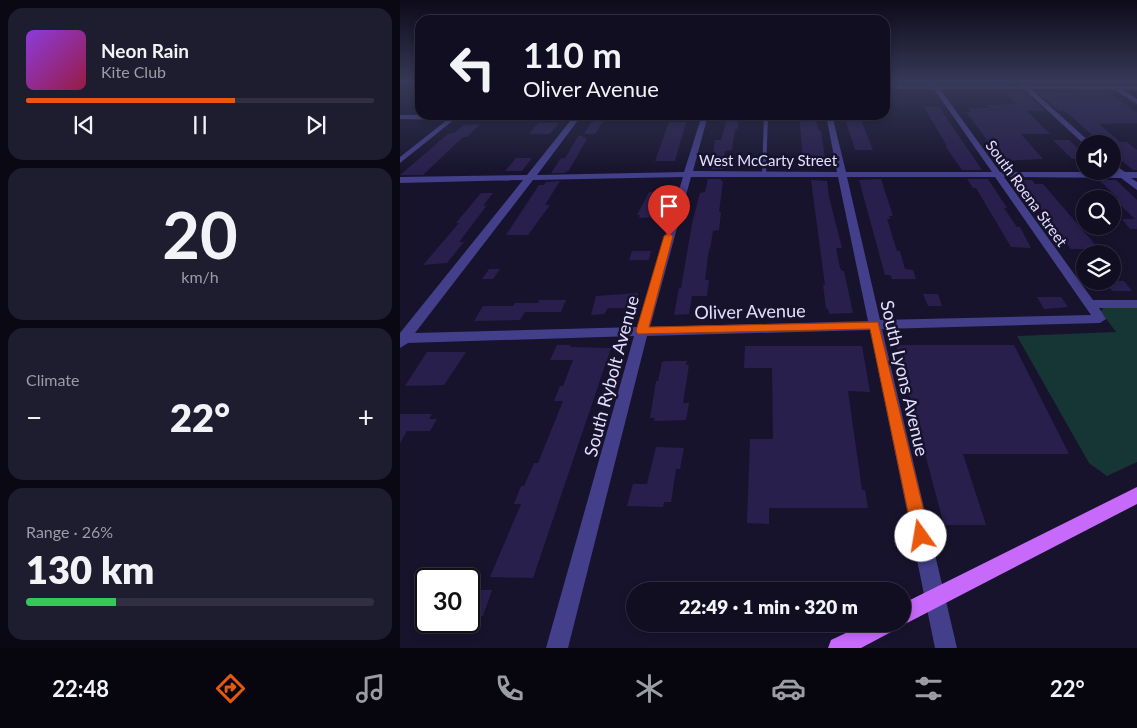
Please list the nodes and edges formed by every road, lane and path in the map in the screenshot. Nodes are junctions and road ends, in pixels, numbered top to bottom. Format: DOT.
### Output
graph roads {
  1 [pos="953,112"];
  2 [pos="1053,112"];
  3 [pos="400,117"];
  4 [pos="415,117"];
  5 [pos="451,120"];
  6 [pos="575,120"];
  7 [pos="703,120"];
  8 [pos="766,120"];
  9 [pos="830,120"];
  10 [pos="1078,135"];
  11 [pos="400,161"];
  12 [pos="687,174"];
  13 [pos="764,174"];
  14 [pos="841,174"];
  15 [pos="997,174"];
  16 [pos="1123,175"];
  17 [pos="1137,175"];
  18 [pos="530,178"];
  19 [pos="400,180"];
  20 [pos="1137,188"];
  21 [pos="1090,304"];
  22 [pos="1137,304"];
  23 [pos="1100,319"];
  24 [pos="874,325"];
  25 [pos="642,331"];
  26 [pos="401,340"];
  27 [pos="1137,495"];
  28 [pos="935,599"];
  29 [pos="911,611"];
  30 [pos="870,632"];
  31 [pos="556,648"];
  32 [pos="839,648"];
  33 [pos="946,648"];
  1 -- 15 [label="street, South Roena Street"];
  2 -- 10 [label="street"];
  3 -- 4 [label="street"];
  5 -- 11 [label="street"];
  6 -- 18 [label="street"];
  7 -- 12 [label="street, South Rybolt Avenue"];
  8 -- 13 [label="lane"];
  9 -- 14 [label="street, South Lyons Avenue"];
  12 -- 13 [label="street, West McCarty Street"];
  12 -- 18 [label="street, West McCarty Street"];
  12 -- 25 [label="street, South Rybolt Avenue"];
  13 -- 14 [label="street, West McCarty Street"];
  14 -- 15 [label="street, West McCarty Street"];
  14 -- 24 [label="street, South Lyons Avenue"];
  15 -- 16 [label="street, West McCarty Street"];
  15 -- 21 [label="street, South Roena Street"];
  16 -- 17 [label="street, West McCarty Street"];
  16 -- 20 [label="street"];
  18 -- 19 [label="street, West McCarty Street"];
  18 -- 26 [label="street"];
  21 -- 22 [label="street"];
  21 -- 23 [label="street, South Roena Street"];
  23 -- 24 [label="street, Oliver Avenue"];
  24 -- 25 [label="street, Oliver Avenue"];
  24 -- 28 [label="street, South Lyons Avenue"];
  25 -- 26 [label="street, Oliver Avenue"];
  25 -- 31 [label="street, South Rybolt Avenue"];
  27 -- 28 [label="main road"];
  28 -- 29 [label="main road"];
  28 -- 33 [label="street, South Lyons Avenue"];
  30 -- 32 [label="main road"];
}
